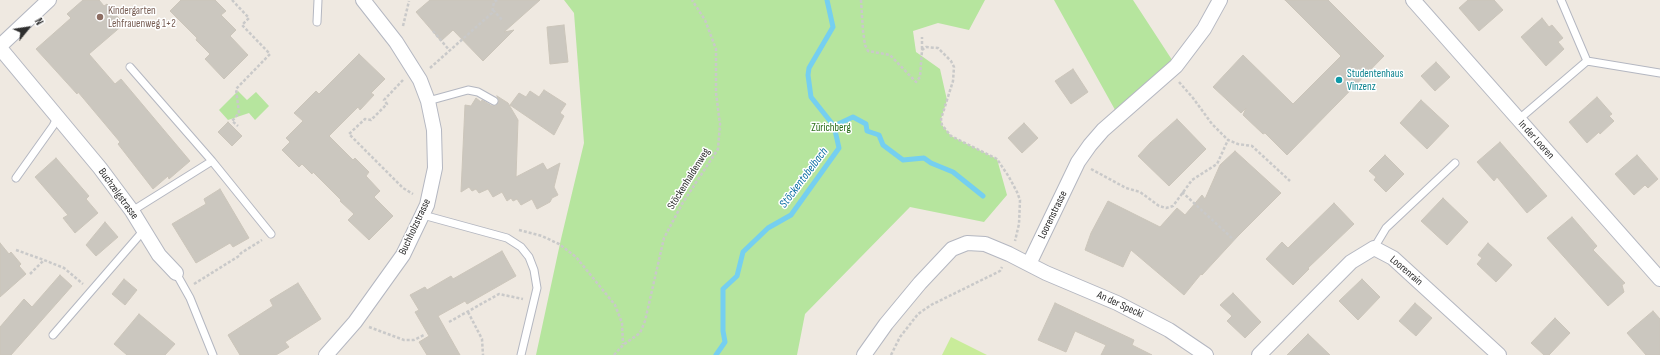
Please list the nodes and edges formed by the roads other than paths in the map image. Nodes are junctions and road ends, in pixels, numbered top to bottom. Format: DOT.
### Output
graph roads {
  1 [pos="49,0"];
  2 [pos="318,0"];
  3 [pos="362,0"];
  4 [pos="1220,0"];
  5 [pos="1413,0"];
  6 [pos="1561,0"];
  7 [pos="317,22"];
  8 [pos="0,47"];
  9 [pos="1587,61"];
  10 [pos="130,67"];
  11 [pos="1660,73"];
  12 [pos="428,101"];
  13 [pos="494,101"];
  14 [pos="58,116"];
  15 [pos="1518,120"];
  16 [pos="212,161"];
  17 [pos="1455,163"];
  18 [pos="16,178"];
  19 [pos="132,211"];
  20 [pos="423,215"];
  21 [pos="144,230"];
  22 [pos="271,234"];
  23 [pos="1374,248"];
  24 [pos="1029,264"];
  25 [pos="176,273"];
  26 [pos="1660,279"];
  27 [pos="53,335"];
  28 [pos="214,355"];
  29 [pos="326,355"];
  30 [pos="521,355"];
  31 [pos="864,355"];
  32 [pos="1206,355"];
  33 [pos="1259,355"];
  34 [pos="1499,355"];
  1 -- 8 [label="street"];
  2 -- 7 [label="lane"];
  3 -- 12 [label="street, Buchholzstrasse"];
  4 -- 24 [label="street, Loorenstrasse"];
  5 -- 15 [label="street, In der Looren"];
  6 -- 9 [label="lane"];
  8 -- 14 [label="street, Buchzelgstrasse"];
  9 -- 11 [label="lane"];
  9 -- 15 [label="lane"];
  10 -- 16 [label="lane"];
  12 -- 13 [label="lane"];
  12 -- 20 [label="street, Buchholzstrasse"];
  14 -- 18 [label="lane"];
  14 -- 19 [label="street, Buchzelgstrasse"];
  15 -- 26 [label="street, In der Looren"];
  16 -- 19 [label="lane"];
  16 -- 22 [label="lane"];
  17 -- 23 [label="lane"];
  19 -- 21 [label="street, Buchzelgstrasse"];
  20 -- 29 [label="street, Buchholzstrasse"];
  20 -- 30 [label="lane"];
  21 -- 25 [label="street, Buchzelgstrasse"];
  21 -- 27 [label="lane"];
  23 -- 33 [label="street"];
  23 -- 34 [label="street, Loorenrain"];
  24 -- 31 [label="street"];
  24 -- 32 [label="street, An der Specki"];
  25 -- 28 [label="lane, Buchzelgstrasse"];
}
